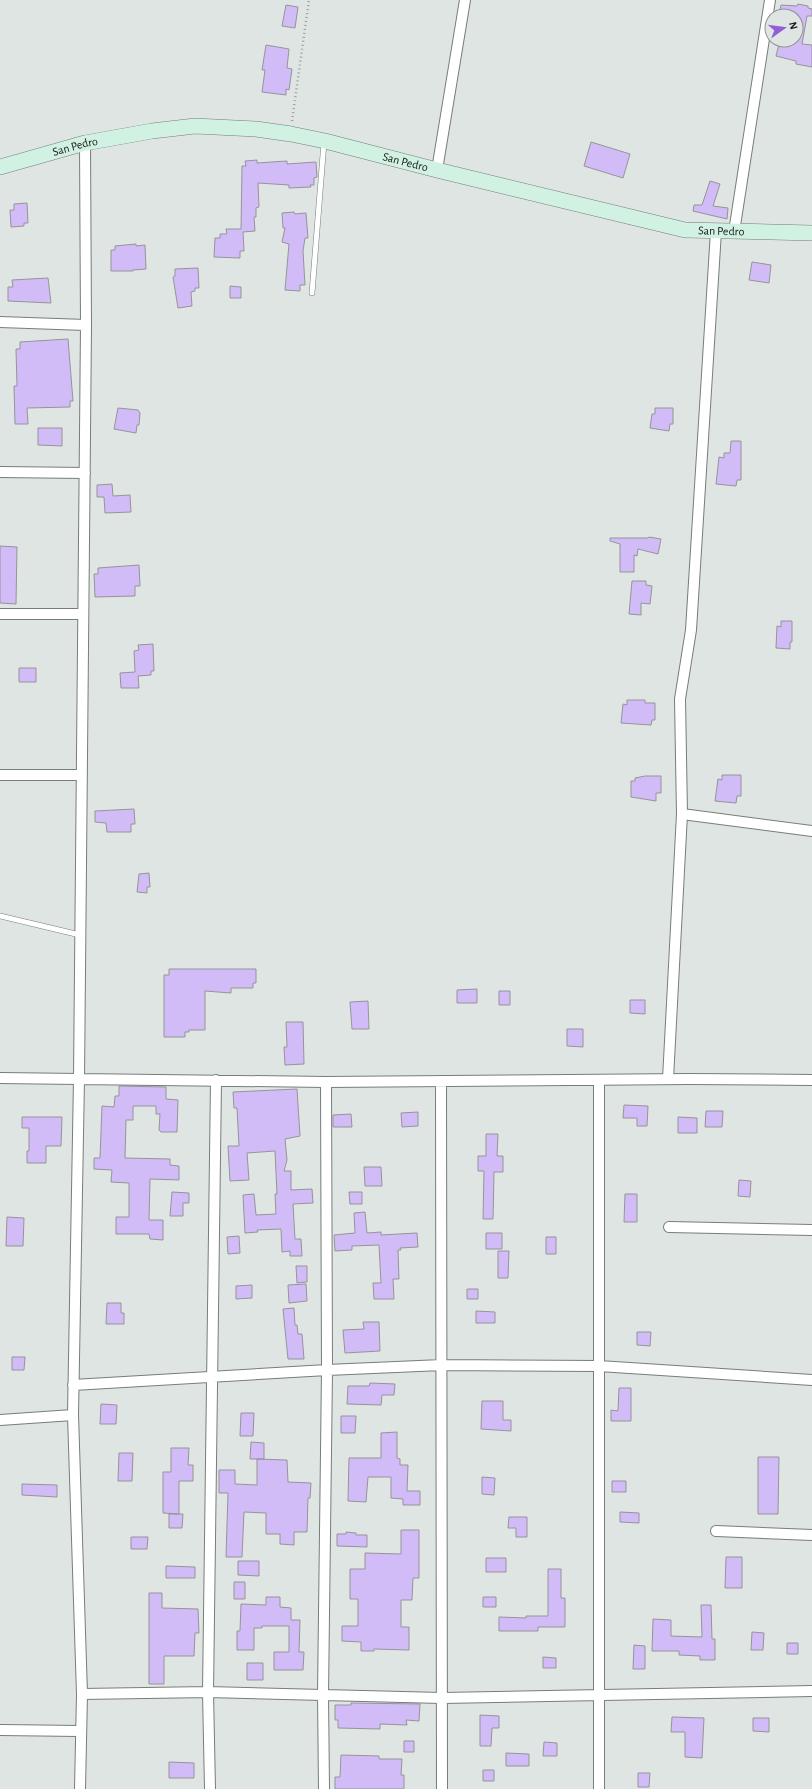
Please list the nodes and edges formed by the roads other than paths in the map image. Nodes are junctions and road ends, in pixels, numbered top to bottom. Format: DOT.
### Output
graph roads {
  1 [pos="465,0"];
  2 [pos="770,0"];
  3 [pos="324,141"];
  4 [pos="85,143"];
  5 [pos="0,168"];
  6 [pos="437,170"];
  7 [pos="716,231"];
  8 [pos="734,232"];
  9 [pos="812,233"];
  10 [pos="312,293"];
  11 [pos="0,322"];
  12 [pos="86,325"];
  13 [pos="0,472"];
  14 [pos="85,473"];
  15 [pos="0,614"];
  16 [pos="83,614"];
  17 [pos="0,775"];
  18 [pos="82,775"];
  19 [pos="682,814"];
  20 [pos="812,831"];
  21 [pos="0,916"];
  22 [pos="80,935"];
  23 [pos="0,1078"];
  24 [pos="79,1078"];
  25 [pos="668,1079"];
  26 [pos="216,1080"];
  27 [pos="599,1080"];
  28 [pos="812,1080"];
  29 [pos="441,1081"];
  30 [pos="326,1082"];
  31 [pos="668,1227"];
  32 [pos="812,1230"];
  33 [pos="442,1365"];
  34 [pos="599,1366"];
  35 [pos="327,1370"];
  36 [pos="212,1376"];
  37 [pos="812,1380"];
  38 [pos="73,1385"];
  39 [pos="73,1414"];
  40 [pos="0,1420"];
  41 [pos="716,1531"];
  42 [pos="812,1535"];
  43 [pos="812,1690"];
  44 [pos="208,1692"];
  45 [pos="82,1694"];
  46 [pos="323,1695"];
  47 [pos="599,1695"];
  48 [pos="442,1698"];
  49 [pos="0,1730"];
  50 [pos="80,1731"];
  51 [pos="80,1789"];
  52 [pos="210,1789"];
  53 [pos="324,1789"];
  54 [pos="442,1789"];
  55 [pos="599,1789"];
  1 -- 6 [label="street"];
  2 -- 8 [label="street"];
  3 -- 4 [label="street, San Pedro"];
  3 -- 6 [label="street, San Pedro"];
  3 -- 10 [label="lane"];
  4 -- 5 [label="street, San Pedro"];
  4 -- 12 [label="street"];
  6 -- 7 [label="street, San Pedro"];
  7 -- 8 [label="street, San Pedro"];
  7 -- 19 [label="street"];
  8 -- 9 [label="street, San Pedro"];
  11 -- 12 [label="street"];
  12 -- 14 [label="street"];
  13 -- 14 [label="street"];
  14 -- 16 [label="street"];
  15 -- 16 [label="street"];
  16 -- 18 [label="street"];
  17 -- 18 [label="street"];
  18 -- 22 [label="street"];
  19 -- 20 [label="street"];
  19 -- 25 [label="street"];
  21 -- 22 [label="lane"];
  22 -- 24 [label="street"];
  23 -- 24 [label="street"];
  24 -- 26 [label="street"];
  24 -- 38 [label="street"];
  25 -- 27 [label="street"];
  25 -- 28 [label="street"];
  26 -- 30 [label="street"];
  26 -- 36 [label="street"];
  27 -- 29 [label="street"];
  27 -- 34 [label="street"];
  29 -- 30 [label="street"];
  29 -- 33 [label="street"];
  30 -- 35 [label="street"];
  31 -- 32 [label="street"];
  33 -- 34 [label="street"];
  33 -- 35 [label="street"];
  33 -- 48 [label="street"];
  34 -- 37 [label="street"];
  34 -- 47 [label="street"];
  35 -- 36 [label="street"];
  35 -- 46 [label="street"];
  36 -- 38 [label="street"];
  36 -- 44 [label="street"];
  38 -- 39 [label="street"];
  39 -- 40 [label="street"];
  39 -- 45 [label="street"];
  41 -- 42 [label="street"];
  43 -- 47 [label="street"];
  44 -- 45 [label="street"];
  44 -- 46 [label="street"];
  44 -- 52 [label="street"];
  45 -- 50 [label="street"];
  46 -- 48 [label="street"];
  46 -- 53 [label="street"];
  47 -- 48 [label="street"];
  47 -- 55 [label="street"];
  48 -- 54 [label="street"];
  49 -- 50 [label="street"];
  50 -- 51 [label="street"];
}
